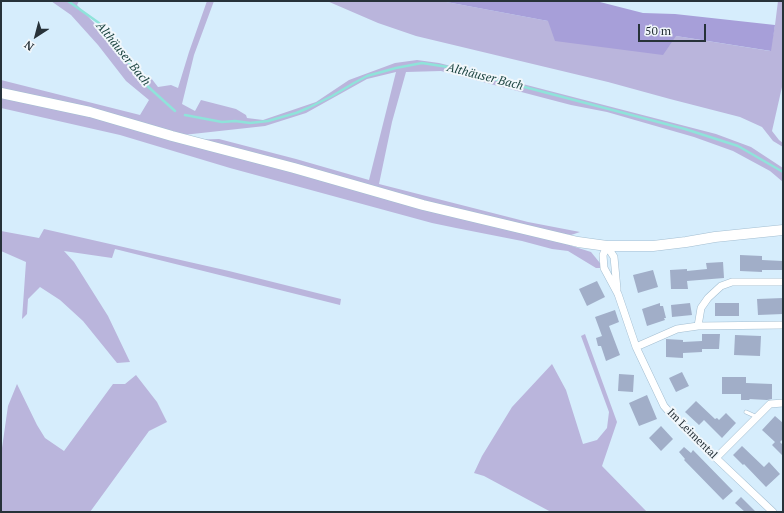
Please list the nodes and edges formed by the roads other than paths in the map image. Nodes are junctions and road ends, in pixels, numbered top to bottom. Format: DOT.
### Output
graph roads {
  1 [pos="1,93"];
  2 [pos="783,230"];
  3 [pos="608,246"];
  4 [pos="783,282"];
  5 [pos="618,294"];
  6 [pos="783,325"];
  7 [pos="698,326"];
  8 [pos="636,346"];
  9 [pos="783,404"];
  10 [pos="746,412"];
  11 [pos="757,417"];
  12 [pos="716,458"];
  13 [pos="773,512"];
  1 -- 3 [label="street"];
  2 -- 3 [label="street"];
  3 -- 5 [label="street, Im Leimental"];
  3 -- 5 [label="street, Im Leimental"];
  4 -- 7 [label="street"];
  5 -- 8 [label="street, Im Leimental"];
  6 -- 7 [label="street"];
  7 -- 8 [label="street"];
  8 -- 12 [label="street, Im Leimental"];
  9 -- 11 [label="street"];
  10 -- 11 [label="lane"];
  11 -- 12 [label="street"];
  12 -- 13 [label="street, Im Leimental"];
}
